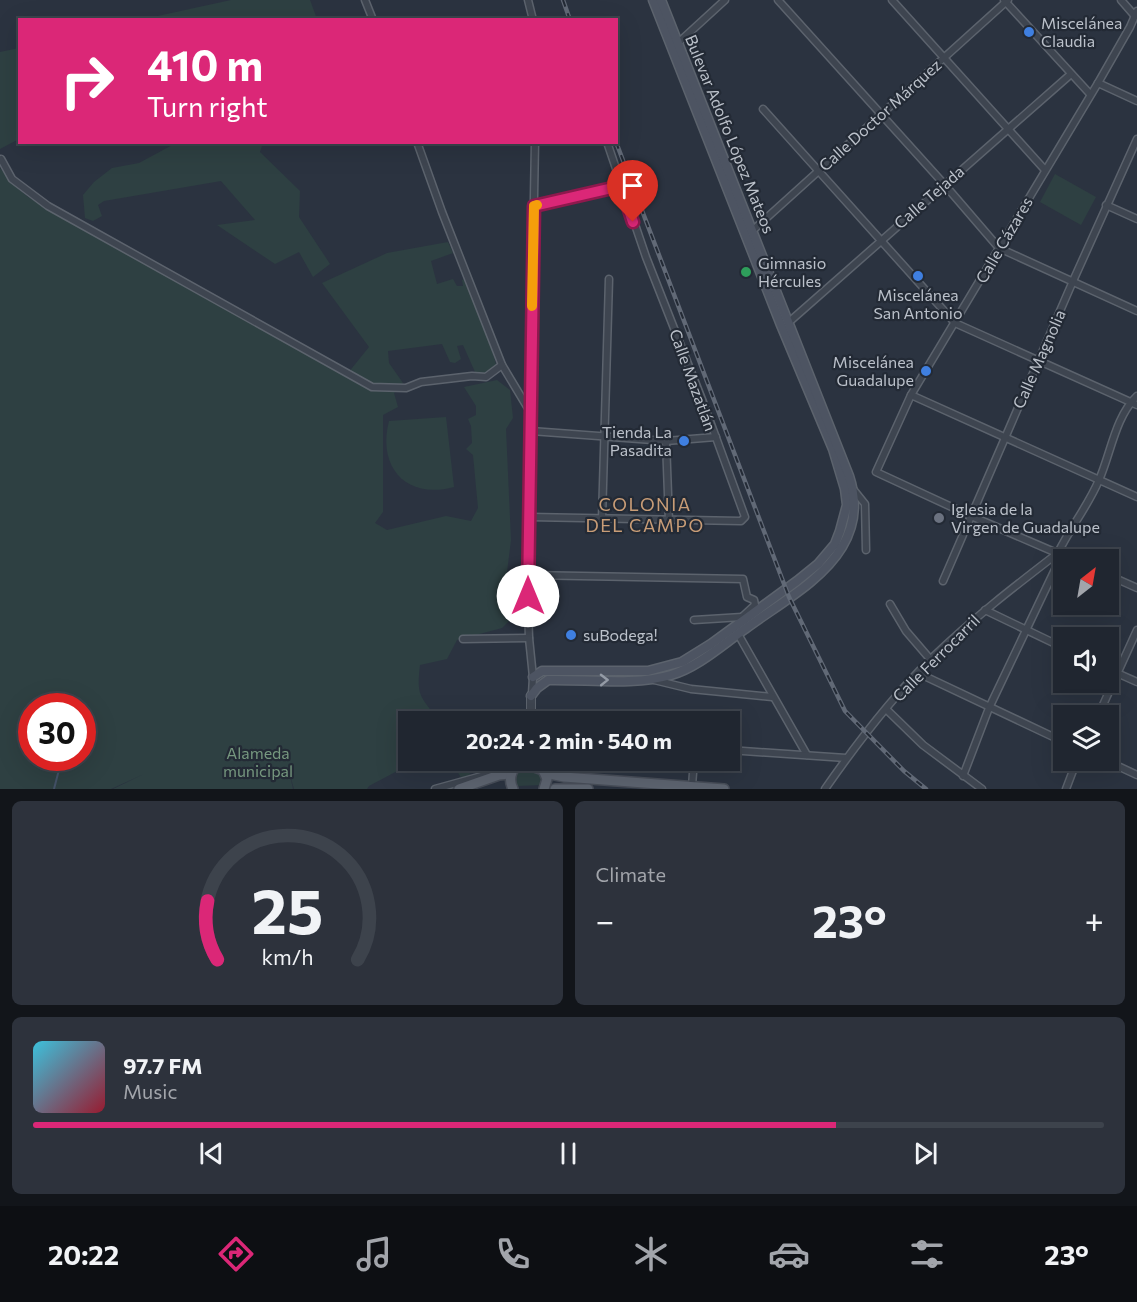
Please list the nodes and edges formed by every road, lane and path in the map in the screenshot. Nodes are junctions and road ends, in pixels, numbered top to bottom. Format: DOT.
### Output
graph roads {
  1 [pos="365,0"];
  2 [pos="528,0"];
  3 [pos="653,0"];
  4 [pos="661,0"];
  5 [pos="725,0"];
  6 [pos="778,0"];
  7 [pos="892,0"];
  8 [pos="1121,0"];
  9 [pos="1006,1"];
  10 [pos="1136,13"];
  11 [pos="372,18"];
  12 [pos="532,18"];
  13 [pos="1134,28"];
  14 [pos="675,41"];
  15 [pos="943,58"];
  16 [pos="1071,74"];
  17 [pos="1098,83"];
  18 [pos="1090,94"];
  19 [pos="1137,101"];
  20 [pos="763,109"];
  21 [pos="882,114"];
  22 [pos="1007,130"];
  23 [pos="1137,139"];
  24 [pos="418,144"];
  25 [pos="535,144"];
  26 [pos="608,144"];
  27 [pos="1,159"];
  28 [pos="818,170"];
  29 [pos="1045,170"];
  30 [pos="945,184"];
  31 [pos="621,186"];
  32 [pos="534,206"];
  33 [pos="1106,206"];
  34 [pos="1137,219"];
  35 [pos="752,231"];
  36 [pos="880,241"];
  37 [pos="999,248"];
  38 [pos="609,279"];
  39 [pos="1073,281"];
  40 [pos="1137,311"];
  41 [pos="785,323"];
  42 [pos="955,323"];
  43 [pos="1039,361"];
  44 [pos="502,365"];
  45 [pos="911,395"];
  46 [pos="1137,396"];
  47 [pos="1134,403"];
  48 [pos="530,410"];
  49 [pos="531,431"];
  50 [pos="603,435"];
  51 [pos="716,436"];
  52 [pos="1005,438"];
  53 [pos="666,441"];
  54 [pos="1099,480"];
  55 [pos="853,489"];
  56 [pos="1137,497"];
  57 [pos="971,516"];
  58 [pos="530,517"];
  59 [pos="602,519"];
  60 [pos="669,521"];
  61 [pos="1060,549"];
  62 [pos="866,550"];
  63 [pos="1053,551"];
  64 [pos="1053,557"];
  65 [pos="1053,573"];
  66 [pos="527,575"];
  67 [pos="1119,580"];
  68 [pos="943,581"];
  69 [pos="1137,588"];
  70 [pos="890,604"];
  71 [pos="985,609"];
  72 [pos="742,619"];
  73 [pos="694,620"];
  74 [pos="1137,630"];
  75 [pos="1025,631"];
  76 [pos="738,634"];
  77 [pos="529,638"];
  78 [pos="463,639"];
  79 [pos="1053,643"];
  80 [pos="930,659"];
  81 [pos="1119,669"];
  82 [pos="918,673"];
  83 [pos="1119,674"];
  84 [pos="533,677"];
  85 [pos="651,679"];
  86 [pos="1137,682"];
  87 [pos="531,696"];
  88 [pos="772,697"];
  89 [pos="990,708"];
  90 [pos="886,709"];
  91 [pos="531,711"];
  92 [pos="1053,737"];
  93 [pos="740,751"];
  94 [pos="807,756"];
  95 [pos="846,758"];
  96 [pos="1119,767"];
  97 [pos="504,771"];
  98 [pos="509,771"];
  99 [pos="514,771"];
  100 [pos="543,771"];
  101 [pos="549,771"];
  102 [pos="693,771"];
  103 [pos="1073,771"];
  104 [pos="1137,775"];
  105 [pos="963,776"];
  106 [pos="692,786"];
  107 [pos="435,789"];
  108 [pos="459,789"];
  109 [pos="513,789"];
  110 [pos="544,789"];
  111 [pos="555,789"];
  112 [pos="588,789"];
  113 [pos="724,789"];
  114 [pos="825,789"];
  115 [pos="982,789"];
  116 [pos="1066,789"];
  1 -- 11 [label="street"];
  2 -- 12 [label="street"];
  3 -- 14 [label="main road, Bulevar Adolfo López Mateos"];
  4 -- 14 [label="main road, Bulevar Adolfo López Mateos"];
  5 -- 14 [label="street"];
  6 -- 21 [label="street"];
  7 -- 15 [label="street"];
  8 -- 10 [label="street"];
  9 -- 15 [label="street, Calle Doctor Márquez"];
  9 -- 16 [label="street"];
  10 -- 13 [label="street, Calle Cázares"];
  13 -- 17 [label="street, Calle Cázares"];
  14 -- 35 [label="main road, Bulevar Adolfo López Mateos"];
  14 -- 41 [label="main road, Bulevar Adolfo López Mateos"];
  15 -- 21 [label="street, Calle Doctor Márquez"];
  15 -- 22 [label="street"];
  16 -- 18 [label="street"];
  16 -- 22 [label="street, Calle Tejada"];
  17 -- 18 [label="street, Calle Cázares"];
  17 -- 19 [label="street"];
  18 -- 29 [label="street, Calle Cázares"];
  20 -- 28 [label="street"];
  21 -- 28 [label="street, Calle Doctor Márquez"];
  21 -- 30 [label="street"];
  22 -- 29 [label="street"];
  22 -- 30 [label="street, Calle Tejada"];
  23 -- 33 [label="street, Calle Magnolia"];
  24 -- 44 [label="street"];
  25 -- 32 [label="street"];
  26 -- 31 [label="street"];
  27 -- 44 [label="street"];
  28 -- 35 [label="street, Calle Doctor Márquez"];
  28 -- 36 [label="street"];
  29 -- 37 [label="street, Calle Cázares"];
  30 -- 36 [label="street, Calle Tejada"];
  30 -- 37 [label="street"];
  31 -- 32 [label="street"];
  31 -- 51 [label="street, Calle Mazatlán"];
  32 -- 48 [label="street"];
  33 -- 34 [label="street"];
  33 -- 39 [label="street, Calle Magnolia"];
  35 -- 41 [label="main road, Bulevar Adolfo López Mateos"];
  36 -- 41 [label="street, Calle Tejada"];
  36 -- 42 [label="street"];
  37 -- 39 [label="street"];
  37 -- 42 [label="street, Calle Cázares"];
  38 -- 50 [label="street"];
  39 -- 40 [label="street"];
  39 -- 43 [label="street, Calle Magnolia"];
  41 -- 55 [label="main road, Bulevar Adolfo López Mateos"];
  41 -- 72 [label="main road, Bulevar Adolfo López Mateos"];
  42 -- 43 [label="street"];
  42 -- 45 [label="street, Calle Cázares"];
  43 -- 47 [label="street"];
  43 -- 52 [label="street, Calle Magnolia"];
  44 -- 48 [label="street"];
  45 -- 52 [label="street"];
  45 -- 57 [label="street, Calle Cázares"];
  46 -- 47 [label="street"];
  47 -- 54 [label="street"];
  48 -- 49 [label="street"];
  49 -- 50 [label="street, Calle Mazatlán"];
  49 -- 58 [label="street"];
  50 -- 53 [label="street, Calle Mazatlán"];
  50 -- 59 [label="street"];
  51 -- 53 [label="street, Calle Mazatlán"];
  51 -- 60 [label="street"];
  52 -- 54 [label="street"];
  52 -- 57 [label="street, Calle Magnolia"];
  53 -- 60 [label="street"];
  54 -- 56 [label="street"];
  54 -- 61 [label="street"];
  55 -- 62 [label="street"];
  55 -- 76 [label="main road, Bulevar Adolfo López Mateos"];
  57 -- 63 [label="street"];
  57 -- 68 [label="street, Calle Magnolia"];
  58 -- 59 [label="street"];
  58 -- 66 [label="street"];
  59 -- 60 [label="street"];
  64 -- 71 [label="street, Calle Ferrocarril"];
  65 -- 75 [label="street"];
  66 -- 72 [label="street"];
  66 -- 77 [label="street"];
  67 -- 69 [label="street"];
  70 -- 80 [label="street"];
  71 -- 75 [label="street"];
  71 -- 80 [label="street, Calle Ferrocarril"];
  72 -- 73 [label="street"];
  72 -- 84 [label="main road, Bulevar Adolfo López Mateos"];
  74 -- 81 [label="street"];
  75 -- 79 [label="street"];
  75 -- 89 [label="street"];
  76 -- 85 [label="main road, Bulevar Adolfo López Mateos"];
  76 -- 88 [label="street"];
  77 -- 78 [label="street"];
  77 -- 84 [label="street"];
  80 -- 82 [label="street, Calle Ferrocarril"];
  82 -- 89 [label="street"];
  82 -- 90 [label="street, Calle Ferrocarril"];
  83 -- 86 [label="street"];
  84 -- 87 [label="street"];
  87 -- 85 [label="main road, Bulevar Adolfo López Mateos, one-way"];
  85 -- 88 [label="street"];
  87 -- 91 [label="street"];
  88 -- 94 [label="street"];
  89 -- 92 [label="street"];
  89 -- 105 [label="street"];
  90 -- 95 [label="street"];
  90 -- 105 [label="street, Calle Ferrocarril"];
  93 -- 94 [label="street"];
  94 -- 95 [label="street"];
  95 -- 114 [label="street"];
  96 -- 104 [label="street"];
  97 -- 107 [label="street"];
  98 -- 108 [label="main road"];
  99 -- 109 [label="main road"];
  100 -- 110 [label="main road"];
  101 -- 106 [label="main road"];
  102 -- 106 [label="street"];
  103 -- 116 [label="street"];
  105 -- 115 [label="street, Calle Ferrocarril"];
  106 -- 113 [label="main road"];
  111 -- 112 [label="main road"];
}
